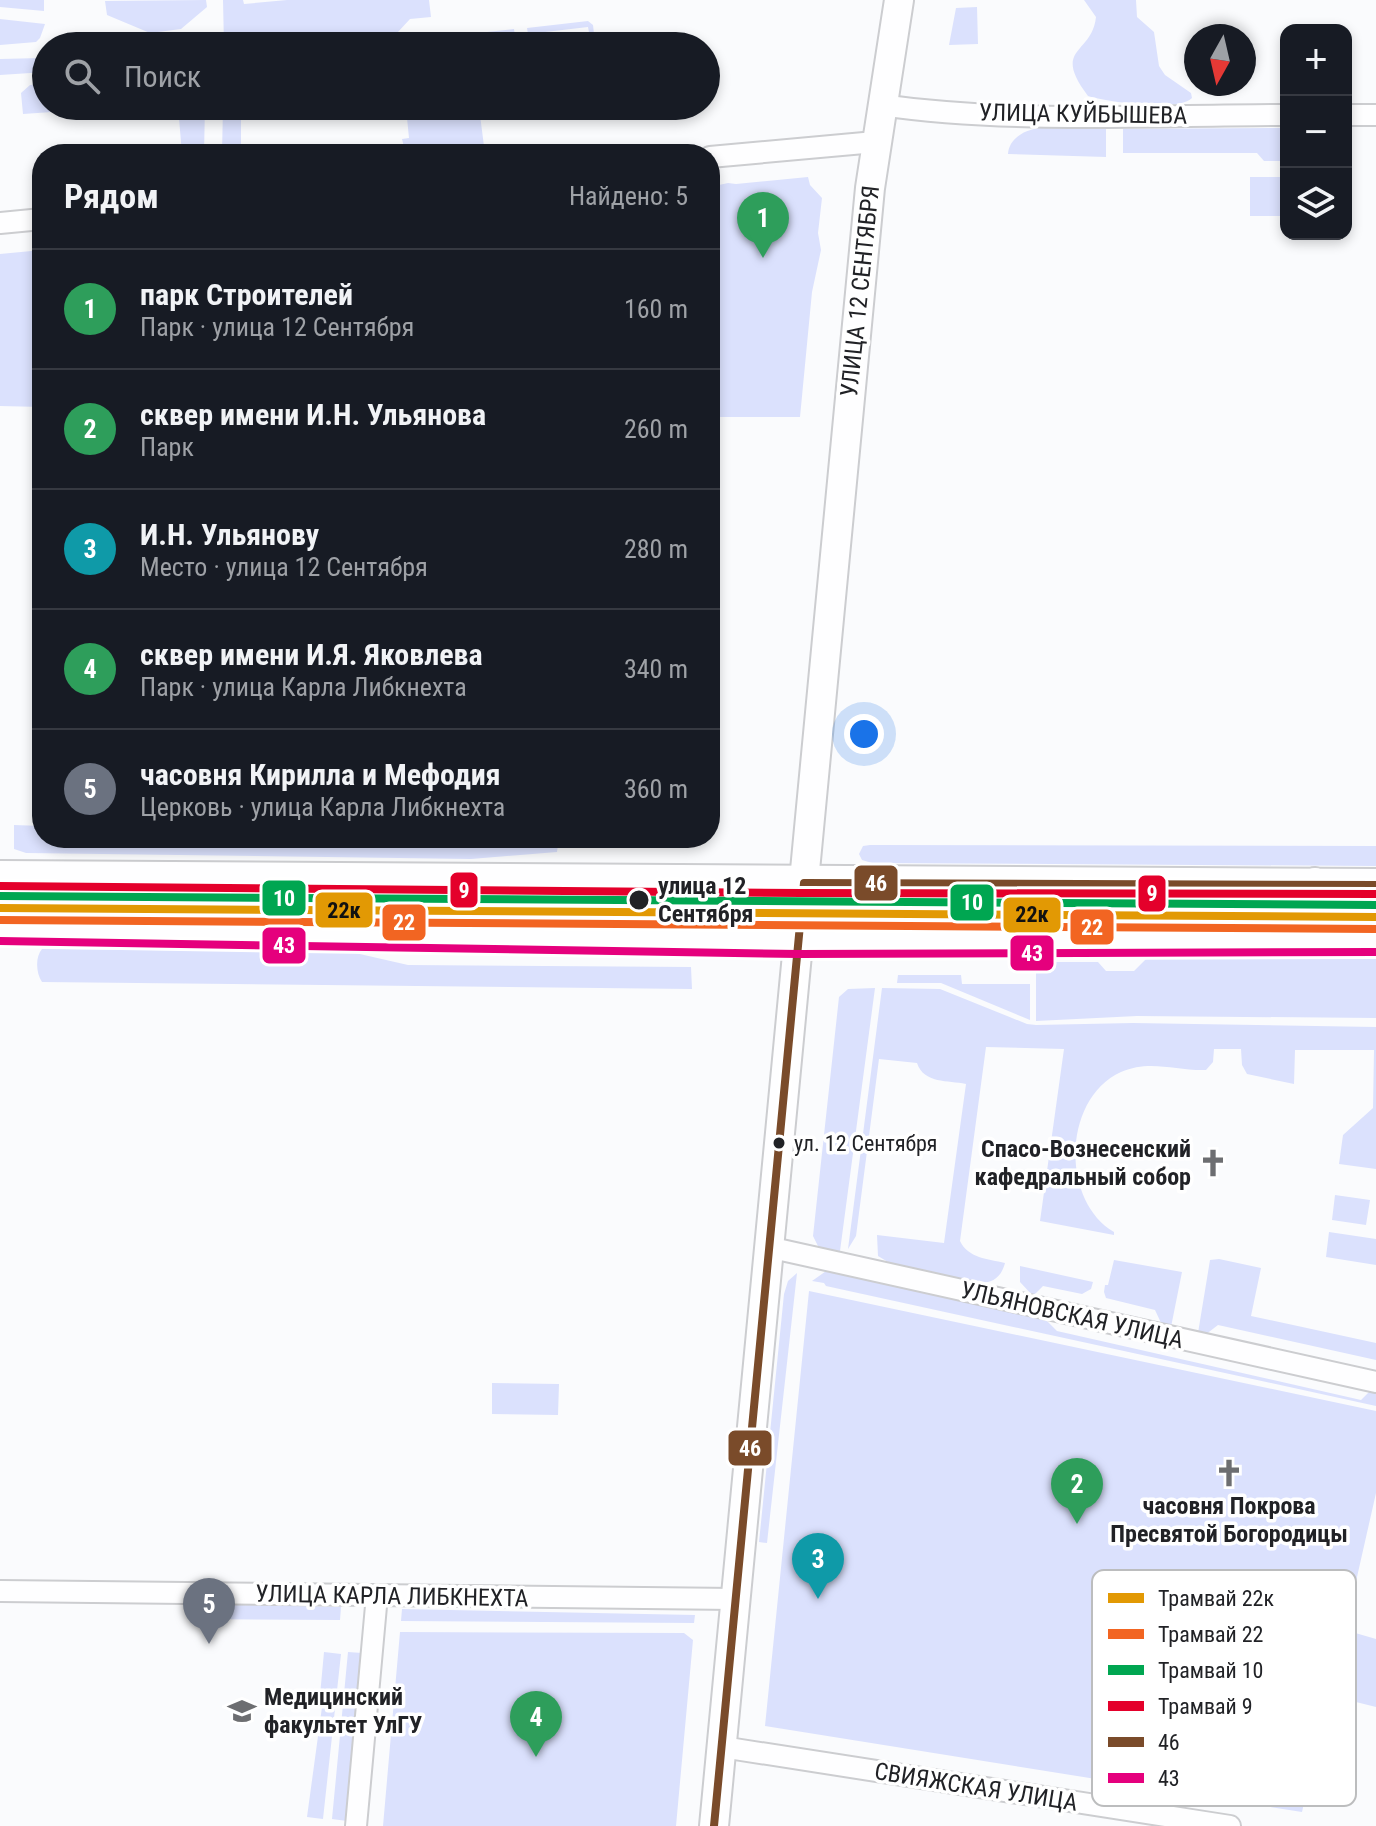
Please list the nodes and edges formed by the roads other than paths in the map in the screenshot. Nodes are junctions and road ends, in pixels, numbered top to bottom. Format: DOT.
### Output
graph roads {
  1 [pos="899,0"];
  2 [pos="881,105"];
  3 [pos="1280,115"];
  4 [pos="1352,115"];
  5 [pos="1376,115"];
  6 [pos="875,142"];
  7 [pos="720,156"];
  8 [pos="32,220"];
  9 [pos="0,223"];
  10 [pos="0,877"];
  11 [pos="804,883"];
  12 [pos="1315,884"];
  13 [pos="1376,885"];
  14 [pos="0,929"];
  15 [pos="1376,940"];
  16 [pos="1314,941"];
  17 [pos="799,942"];
  18 [pos="768,1247"];
  19 [pos="1376,1382"];
  20 [pos="0,1591"];
  21 [pos="377,1595"];
  22 [pos="735,1599"];
  23 [pos="722,1747"];
  24 [pos="1092,1805"];
  25 [pos="1101,1806"];
  26 [pos="356,1826"];
  27 [pos="714,1826"];
  28 [pos="1230,1826"];
  1 -- 2 [label="main road, УЛИЦА 12 СЕНТЯБРЯ"];
  2 -- 3 [label="street, УЛИЦА КУЙБЫШЕВА"];
  2 -- 6 [label="main road, УЛИЦА 12 СЕНТЯБРЯ"];
  4 -- 5 [label="street"];
  6 -- 7 [label="street"];
  6 -- 11 [label="main road, УЛИЦА 12 СЕНТЯБРЯ"];
  8 -- 9 [label="street"];
  10 -- 11 [label="main road"];
  11 -- 12 [label="main road"];
  11 -- 17 [label="main road, УЛИЦА 12 СЕНТЯБРЯ"];
  12 -- 13 [label="main road"];
  12 -- 16 [label="main road"];
  14 -- 17 [label="main road"];
  15 -- 16 [label="main road"];
  16 -- 17 [label="main road"];
  17 -- 18 [label="main road, УЛИЦА 12 СЕНТЯБРЯ"];
  18 -- 19 [label="street, УЛЬЯНОВСКАЯ УЛИЦА"];
  18 -- 22 [label="main road, УЛИЦА 12 СЕНТЯБРЯ"];
  20 -- 21 [label="street, УЛИЦА КАРЛА ЛИБКНЕХТА"];
  21 -- 22 [label="street, УЛИЦА КАРЛА ЛИБКНЕХТА"];
  21 -- 26 [label="street"];
  22 -- 23 [label="main road, УЛИЦА 12 СЕНТЯБРЯ"];
  23 -- 24 [label="street, СВИЯЖСКАЯ УЛИЦА"];
  23 -- 27 [label="main road, УЛИЦА 12 СЕНТЯБРЯ"];
  25 -- 28 [label="street, СВИЯЖСКАЯ УЛИЦА"];
}
